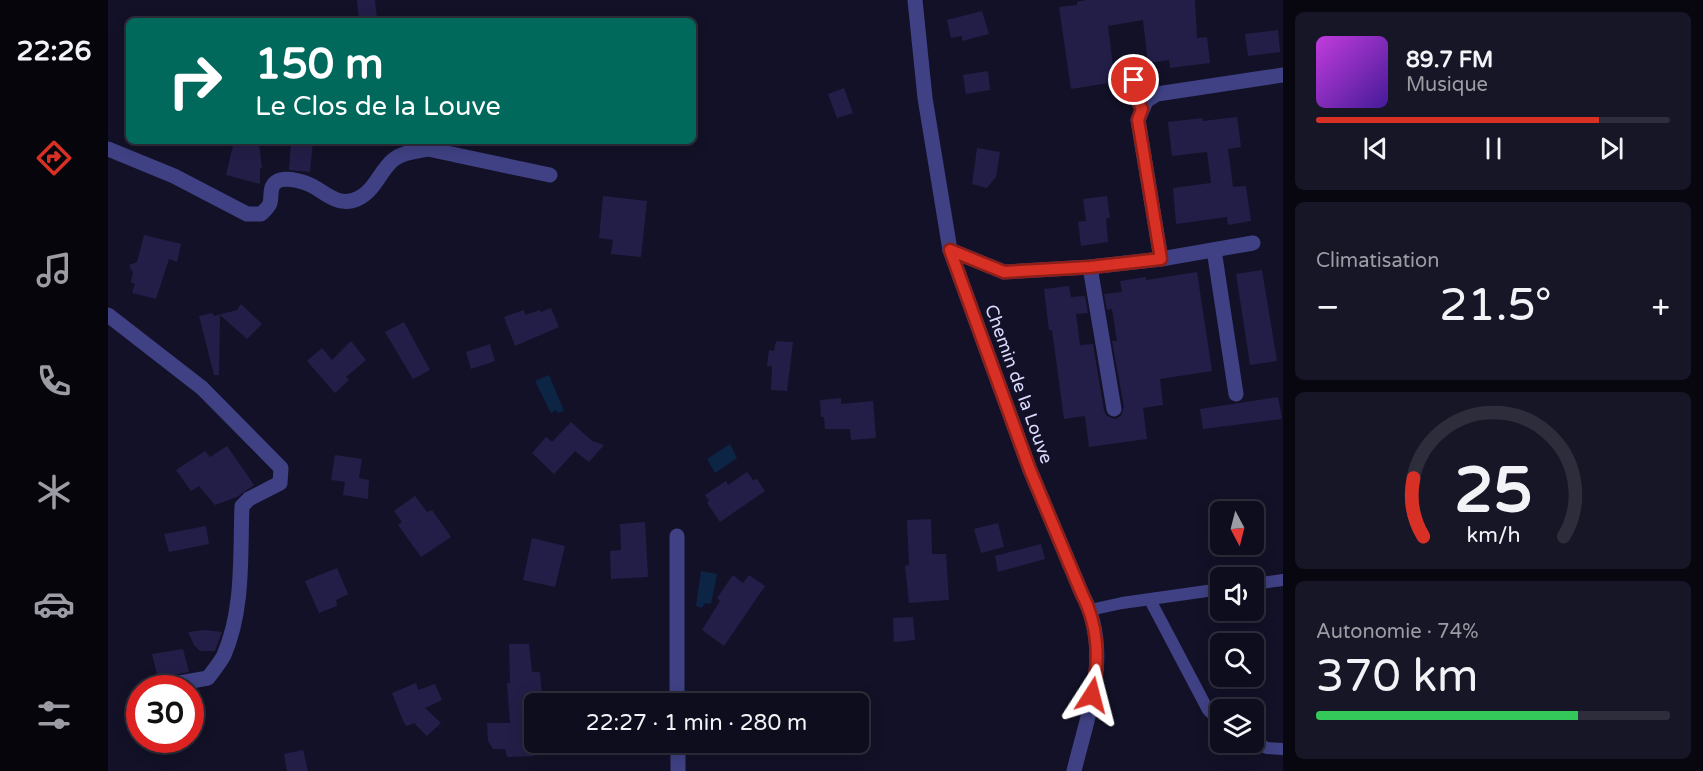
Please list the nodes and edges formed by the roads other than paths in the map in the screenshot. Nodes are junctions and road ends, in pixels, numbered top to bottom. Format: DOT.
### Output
graph roads {
  1 [pos="915,0"];
  2 [pos="1132,64"];
  3 [pos="1283,75"];
  4 [pos="1142,109"];
  5 [pos="108,149"];
  6 [pos="550,175"];
  7 [pos="1252,243"];
  8 [pos="950,250"];
  9 [pos="1214,250"];
  10 [pos="1161,259"];
  11 [pos="1090,267"];
  12 [pos="108,315"];
  13 [pos="1236,394"];
  14 [pos="1114,409"];
  15 [pos="677,536"];
  16 [pos="1283,580"];
  17 [pos="1264,583"];
  18 [pos="1210,591"];
  19 [pos="1150,600"];
  20 [pos="1090,610"];
  21 [pos="204,679"];
  22 [pos="678,693"];
  23 [pos="1210,712"];
  24 [pos="1264,747"];
  25 [pos="1283,749"];
  26 [pos="678,753"];
  27 [pos="678,771"];
  28 [pos="1074,771"];
  1 -- 8 [label="street, Chemin de la Louve"];
  2 -- 4 [label="street"];
  3 -- 4 [label="street"];
  4 -- 10 [label="street"];
  5 -- 6 [label="street"];
  7 -- 9 [label="street"];
  8 -- 11 [label="street"];
  8 -- 20 [label="street, Chemin de la Louve"];
  9 -- 10 [label="street"];
  9 -- 13 [label="street"];
  10 -- 11 [label="street"];
  11 -- 14 [label="street"];
  12 -- 21 [label="street"];
  15 -- 22 [label="street"];
  16 -- 17 [label="lane"];
  18 -- 19 [label="lane"];
  19 -- 20 [label="lane"];
  19 -- 23 [label="lane"];
  20 -- 28 [label="street, Chemin de la Louve"];
  24 -- 25 [label="lane"];
  26 -- 27 [label="street"];
}
